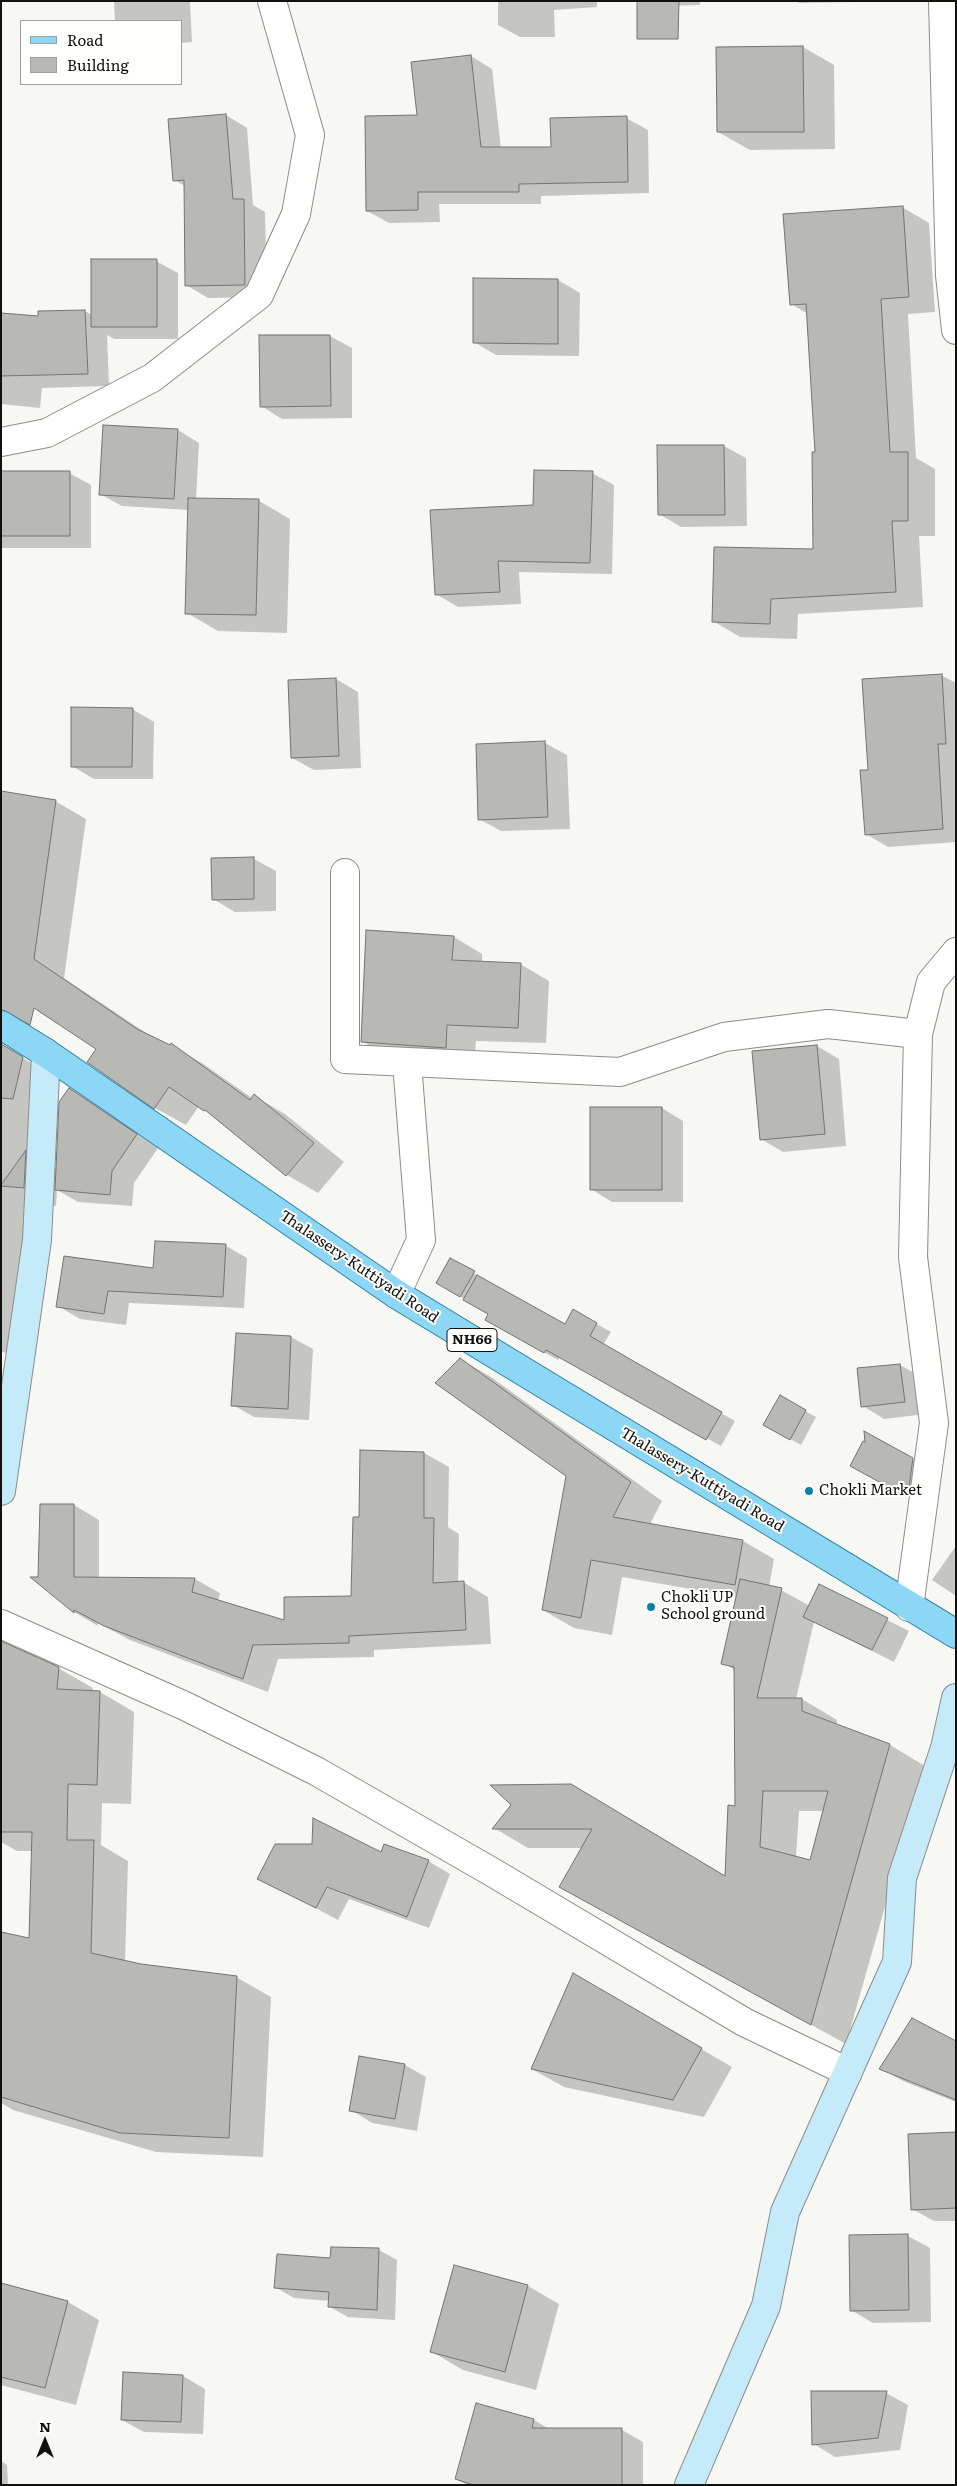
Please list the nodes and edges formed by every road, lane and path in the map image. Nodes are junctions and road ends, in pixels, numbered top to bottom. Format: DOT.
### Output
graph roads {
  1 [pos="272,1"];
  2 [pos="943,1"];
  3 [pos="952,210"];
  4 [pos="956,330"];
  5 [pos="1,442"];
  6 [pos="345,873"];
  7 [pos="956,952"];
  8 [pos="1,1025"];
  9 [pos="918,1034"];
  10 [pos="46,1053"];
  11 [pos="408,1063"];
  12 [pos="396,1294"];
  13 [pos="1,1491"];
  14 [pos="909,1607"];
  15 [pos="1,1624"];
  16 [pos="956,1634"];
  17 [pos="956,1698"];
  18 [pos="848,2072"];
  19 [pos="689,2485"];
  1 -- 5 [label="street"];
  2 -- 3 [label="street"];
  3 -- 4 [label="street"];
  6 -- 11 [label="street"];
  7 -- 9 [label="street"];
  8 -- 10 [label="main road, Thalassery-Kuttiyadi Road / NH66"];
  9 -- 11 [label="street"];
  9 -- 14 [label="street"];
  10 -- 12 [label="main road, Thalassery-Kuttiyadi Road / NH66"];
  10 -- 13 [label="main road"];
  11 -- 12 [label="street"];
  12 -- 14 [label="main road, Thalassery-Kuttiyadi Road / NH66"];
  14 -- 16 [label="main road, Thalassery-Kuttiyadi Road / NH66"];
  15 -- 18 [label="street"];
  17 -- 18 [label="main road"];
  18 -- 19 [label="main road"];
}
